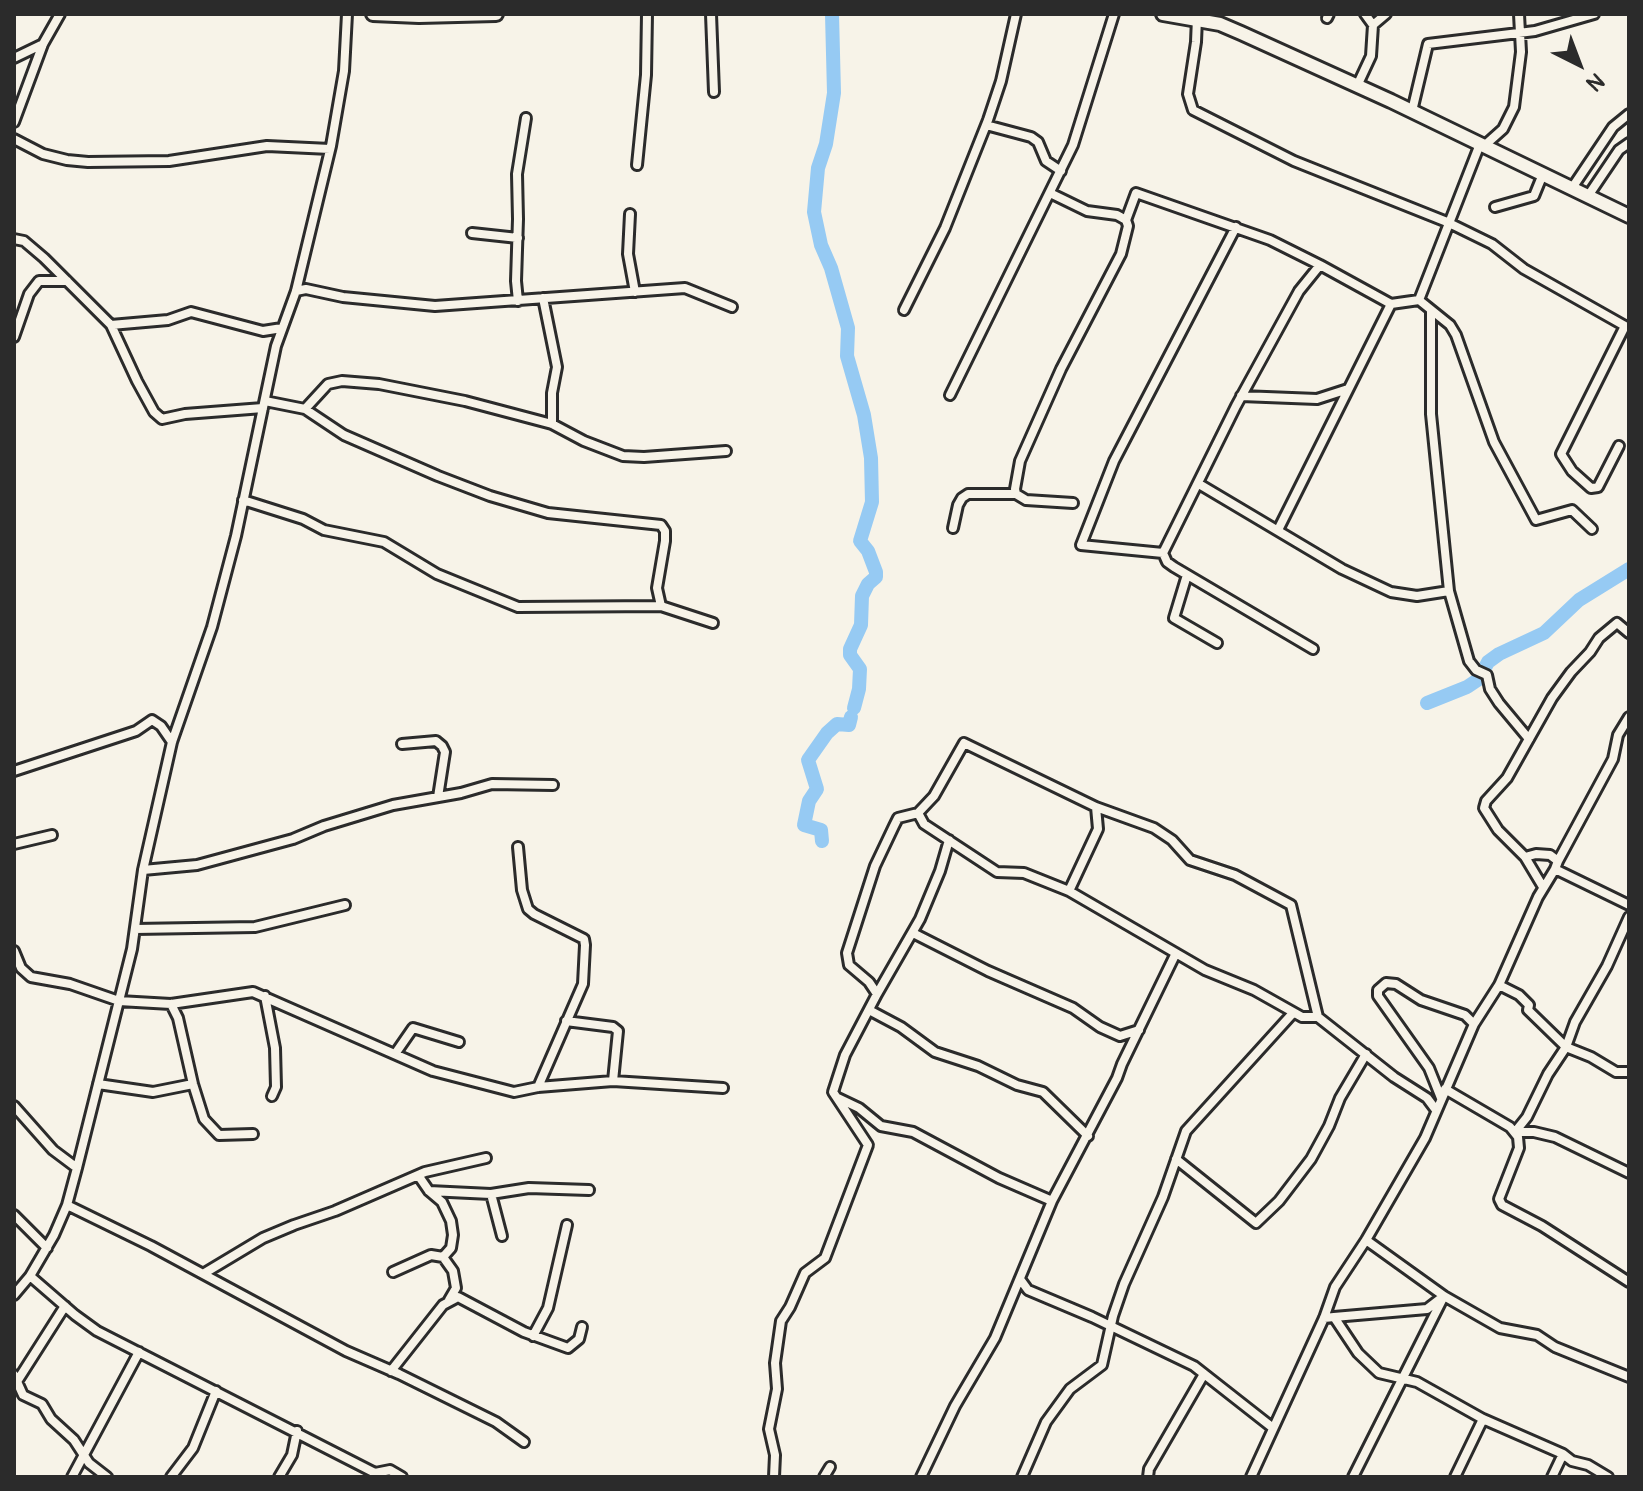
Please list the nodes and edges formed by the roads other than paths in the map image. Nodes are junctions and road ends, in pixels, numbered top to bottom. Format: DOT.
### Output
graph roads {
  1 [pos="60,14"];
  2 [pos="347,14"];
  3 [pos="373,14"];
  4 [pos="456,14"];
  5 [pos="496,14"];
  6 [pos="647,14"];
  7 [pos="711,14"];
  8 [pos="1016,14"];
  9 [pos="1114,14"];
  10 [pos="1163,14"];
  11 [pos="1365,14"];
  12 [pos="1386,14"];
  13 [pos="1519,14"];
  14 [pos="1594,14"];
  15 [pos="1197,18"];
  16 [pos="1373,25"];
  17 [pos="1522,33"];
  18 [pos="43,44"];
  19 [pos="14,58"];
  20 [pos="1357,86"];
  21 [pos="714,92"];
  22 [pos="1412,111"];
  23 [pos="1629,114"];
  24 [pos="526,118"];
  25 [pos="14,122"];
  26 [pos="986,125"];
  27 [pos="14,139"];
  28 [pos="1629,143"];
  29 [pos="1482,145"];
  30 [pos="330,149"];
  31 [pos="637,165"];
  32 [pos="1061,171"];
  33 [pos="1543,174"];
  34 [pos="1572,188"];
  35 [pos="1050,193"];
  36 [pos="1588,196"];
  37 [pos="1495,207"];
  38 [pos="630,214"];
  39 [pos="1629,216"];
  40 [pos="1126,220"];
  41 [pos="1447,222"];
  42 [pos="1236,227"];
  43 [pos="472,233"];
  44 [pos="518,238"];
  45 [pos="14,239"];
  46 [pos="1320,265"];
  47 [pos="67,281"];
  48 [pos="296,291"];
  49 [pos="635,292"];
  50 [pos="543,298"];
  51 [pos="1419,300"];
  52 [pos="518,301"];
  53 [pos="1391,304"];
  54 [pos="732,307"];
  55 [pos="904,310"];
  56 [pos="1431,311"];
  57 [pos="111,325"];
  58 [pos="282,328"];
  59 [pos="14,337"];
  60 [pos="1348,389"];
  61 [pos="950,395"];
  62 [pos="1241,396"];
  63 [pos="264,405"];
  64 [pos="305,409"];
  65 [pos="552,424"];
  66 [pos="1619,446"];
  67 [pos="726,451"];
  68 [pos="1199,484"];
  69 [pos="1016,494"];
  70 [pos="243,500"];
  71 [pos="1073,503"];
  72 [pos="953,528"];
  73 [pos="1592,529"];
  74 [pos="1278,530"];
  75 [pos="1163,553"];
  76 [pos="1187,575"];
  77 [pos="1449,591"];
  78 [pos="661,606"];
  79 [pos="713,623"];
  80 [pos="1629,633"];
  81 [pos="1217,643"];
  82 [pos="1313,649"];
  83 [pos="1629,717"];
  84 [pos="1529,739"];
  85 [pos="172,742"];
  86 [pos="402,744"];
  87 [pos="14,771"];
  88 [pos="553,785"];
  89 [pos="438,797"];
  90 [pos="1096,807"];
  91 [pos="918,813"];
  92 [pos="52,835"];
  93 [pos="949,840"];
  94 [pos="14,844"];
  95 [pos="518,847"];
  96 [pos="1525,857"];
  97 [pos="1556,865"];
  98 [pos="143,870"];
  99 [pos="1543,887"];
  100 [pos="1069,891"];
  101 [pos="345,905"];
  102 [pos="1629,905"];
  103 [pos="1629,917"];
  104 [pos="135,929"];
  105 [pos="913,933"];
  106 [pos="14,951"];
  107 [pos="1176,953"];
  108 [pos="1499,985"];
  109 [pos="877,994"];
  110 [pos="265,996"];
  111 [pos="119,1001"];
  112 [pos="171,1004"];
  113 [pos="869,1010"];
  114 [pos="1293,1013"];
  115 [pos="1318,1017"];
  116 [pos="566,1021"];
  117 [pos="1474,1024"];
  118 [pos="1140,1030"];
  119 [pos="1120,1036"];
  120 [pos="459,1042"];
  121 [pos="1566,1047"];
  122 [pos="1127,1052"];
  123 [pos="395,1054"];
  124 [pos="1366,1054"];
  125 [pos="1629,1072"];
  126 [pos="613,1081"];
  127 [pos="98,1084"];
  128 [pos="193,1084"];
  129 [pos="538,1087"];
  130 [pos="723,1088"];
  131 [pos="1443,1093"];
  132 [pos="272,1096"];
  133 [pos="837,1098"];
  134 [pos="14,1106"];
  135 [pos="1436,1110"];
  136 [pos="1515,1132"];
  137 [pos="253,1134"];
  138 [pos="1088,1136"];
  139 [pos="486,1158"];
  140 [pos="1176,1159"];
  141 [pos="77,1168"];
  142 [pos="1629,1173"];
  143 [pos="418,1175"];
  144 [pos="589,1190"];
  145 [pos="429,1191"];
  146 [pos="491,1194"];
  147 [pos="1052,1201"];
  148 [pos="67,1205"];
  149 [pos="14,1215"];
  150 [pos="567,1225"];
  151 [pos="502,1236"];
  152 [pos="1366,1240"];
  153 [pos="47,1248"];
  154 [pos="443,1257"];
  155 [pos="393,1272"];
  156 [pos="203,1274"];
  157 [pos="30,1276"];
  158 [pos="1020,1279"];
  159 [pos="1629,1282"];
  160 [pos="1028,1290"];
  161 [pos="14,1295"];
  162 [pos="1011,1296"];
  163 [pos="1444,1296"];
  164 [pos="449,1300"];
  165 [pos="65,1306"];
  166 [pos="1334,1317"];
  167 [pos="1324,1318"];
  168 [pos="582,1327"];
  169 [pos="1111,1327"];
  170 [pos="533,1336"];
  171 [pos="139,1352"];
  172 [pos="391,1371"];
  173 [pos="1204,1374"];
  174 [pos="1629,1377"];
  175 [pos="1401,1378"];
  176 [pos="15,1381"];
  177 [pos="216,1391"];
  178 [pos="1483,1419"];
  179 [pos="1273,1428"];
  180 [pos="297,1431"];
  181 [pos="524,1442"];
  182 [pos="1563,1454"];
  183 [pos="86,1456"];
  184 [pos="830,1467"];
  185 [pos="388,1474"];
  186 [pos="375,1475"];
  187 [pos="72,1477"];
  188 [pos="107,1477"];
  189 [pos="171,1477"];
  190 [pos="279,1477"];
  191 [pos="402,1477"];
  192 [pos="774,1477"];
  193 [pos="824,1477"];
  194 [pos="921,1477"];
  195 [pos="1022,1477"];
  196 [pos="1148,1477"];
  197 [pos="1251,1477"];
  198 [pos="1353,1477"];
  199 [pos="1455,1477"];
  200 [pos="1552,1477"];
  201 [pos="1608,1477"];
  1 -- 18 [label="street"];
  2 -- 30 [label="street"];
  3 -- 4 [label="street"];
  4 -- 5 [label="street"];
  6 -- 31 [label="street"];
  7 -- 21 [label="street"];
  8 -- 26 [label="street"];
  9 -- 32 [label="street"];
  10 -- 15 [label="street"];
  11 -- 16 [label="street"];
  12 -- 16 [label="street"];
  13 -- 17 [label="street"];
  14 -- 17 [label="street"];
  15 -- 20 [label="street"];
  15 -- 41 [label="street"];
  16 -- 20 [label="street"];
  17 -- 22 [label="street"];
  17 -- 29 [label="street"];
  18 -- 19 [label="street"];
  18 -- 25 [label="street"];
  20 -- 22 [label="street"];
  22 -- 29 [label="street"];
  23 -- 34 [label="street"];
  24 -- 44 [label="street"];
  26 -- 32 [label="street"];
  26 -- 55 [label="street"];
  27 -- 30 [label="street"];
  28 -- 36 [label="street"];
  29 -- 33 [label="street"];
  29 -- 41 [label="street"];
  30 -- 48 [label="street"];
  32 -- 35 [label="street"];
  33 -- 34 [label="street"];
  33 -- 37 [label="street"];
  34 -- 36 [label="street"];
  35 -- 40 [label="street"];
  35 -- 61 [label="street"];
  36 -- 39 [label="street"];
  38 -- 49 [label="street"];
  40 -- 42 [label="street"];
  40 -- 69 [label="street"];
  41 -- 51 [label="street"];
  41 -- 66 [label="street"];
  42 -- 46 [label="street"];
  42 -- 75 [label="street"];
  43 -- 44 [label="street"];
  44 -- 52 [label="street"];
  45 -- 47 [label="street"];
  46 -- 53 [label="street"];
  46 -- 62 [label="street"];
  47 -- 57 [label="street"];
  47 -- 59 [label="street"];
  48 -- 52 [label="street"];
  48 -- 58 [label="street"];
  49 -- 50 [label="street"];
  49 -- 54 [label="street"];
  50 -- 52 [label="street"];
  50 -- 65 [label="street"];
  51 -- 53 [label="street"];
  51 -- 56 [label="street"];
  53 -- 60 [label="street"];
  56 -- 73 [label="street"];
  56 -- 77 [label="street"];
  57 -- 58 [label="street"];
  57 -- 63 [label="street"];
  58 -- 63 [label="street"];
  60 -- 62 [label="street"];
  60 -- 74 [label="street"];
  62 -- 68 [label="street"];
  63 -- 64 [label="street"];
  63 -- 70 [label="street"];
  64 -- 65 [label="street"];
  64 -- 78 [label="street"];
  65 -- 67 [label="street"];
  68 -- 74 [label="street"];
  68 -- 75 [label="street"];
  69 -- 71 [label="street"];
  69 -- 72 [label="street"];
  70 -- 78 [label="street"];
  70 -- 85 [label="street"];
  74 -- 77 [label="street"];
  75 -- 76 [label="street"];
  76 -- 81 [label="street"];
  76 -- 82 [label="street"];
  77 -- 84 [label="street"];
  78 -- 79 [label="street"];
  80 -- 84 [label="street"];
  83 -- 97 [label="street"];
  84 -- 96 [label="street"];
  85 -- 87 [label="street"];
  85 -- 98 [label="street"];
  86 -- 89 [label="street"];
  88 -- 89 [label="street"];
  89 -- 98 [label="street"];
  90 -- 91 [label="street"];
  90 -- 100 [label="street"];
  90 -- 115 [label="street"];
  91 -- 93 [label="street"];
  91 -- 109 [label="street"];
  92 -- 94 [label="street"];
  93 -- 100 [label="street"];
  93 -- 105 [label="street"];
  95 -- 116 [label="street"];
  96 -- 97 [label="street"];
  96 -- 99 [label="street"];
  97 -- 99 [label="street"];
  97 -- 102 [label="street"];
  98 -- 104 [label="street"];
  99 -- 108 [label="street"];
  100 -- 107 [label="street"];
  101 -- 104 [label="street"];
  103 -- 121 [label="street"];
  104 -- 111 [label="street"];
  105 -- 109 [label="street"];
  105 -- 119 [label="street"];
  106 -- 111 [label="street"];
  107 -- 114 [label="street"];
  107 -- 118 [label="street"];
  108 -- 117 [label="street"];
  108 -- 121 [label="street"];
  109 -- 113 [label="street"];
  110 -- 112 [label="street"];
  110 -- 123 [label="street"];
  110 -- 132 [label="street"];
  111 -- 112 [label="street"];
  111 -- 127 [label="street"];
  112 -- 128 [label="street"];
  113 -- 133 [label="street"];
  113 -- 138 [label="street"];
  114 -- 115 [label="street"];
  114 -- 140 [label="street"];
  115 -- 124 [label="street"];
  116 -- 126 [label="street"];
  116 -- 129 [label="street"];
  117 -- 131 [label="street"];
  117 -- 131 [label="street"];
  118 -- 119 [label="street"];
  118 -- 122 [label="street"];
  119 -- 122 [label="street"];
  120 -- 123 [label="street"];
  121 -- 125 [label="street"];
  121 -- 136 [label="street"];
  122 -- 138 [label="street"];
  123 -- 129 [label="street"];
  124 -- 135 [label="street"];
  124 -- 140 [label="street"];
  126 -- 129 [label="street"];
  126 -- 130 [label="street"];
  127 -- 128 [label="street"];
  127 -- 141 [label="street"];
  128 -- 137 [label="street"];
  131 -- 135 [label="street"];
  131 -- 136 [label="street"];
  133 -- 147 [label="street"];
  133 -- 192 [label="street"];
  134 -- 141 [label="street"];
  135 -- 152 [label="street"];
  136 -- 142 [label="street"];
  136 -- 159 [label="street"];
  138 -- 147 [label="street"];
  139 -- 143 [label="street"];
  140 -- 169 [label="street"];
  141 -- 148 [label="street"];
  143 -- 145 [label="street"];
  143 -- 156 [label="street"];
  144 -- 146 [label="street"];
  145 -- 146 [label="street"];
  145 -- 154 [label="street"];
  146 -- 151 [label="street"];
  147 -- 158 [label="street"];
  148 -- 153 [label="street"];
  148 -- 156 [label="street"];
  149 -- 153 [label="street"];
  150 -- 170 [label="street"];
  152 -- 163 [label="street"];
  152 -- 167 [label="street"];
  153 -- 157 [label="street"];
  154 -- 155 [label="street"];
  154 -- 164 [label="street"];
  156 -- 172 [label="street"];
  157 -- 161 [label="street"];
  157 -- 165 [label="street"];
  158 -- 160 [label="street"];
  158 -- 162 [label="street"];
  160 -- 162 [label="street"];
  160 -- 169 [label="street"];
  162 -- 194 [label="street"];
  163 -- 166 [label="street"];
  163 -- 174 [label="street"];
  163 -- 175 [label="street"];
  164 -- 170 [label="street"];
  164 -- 172 [label="street"];
  165 -- 171 [label="street"];
  165 -- 176 [label="street"];
  166 -- 167 [label="street"];
  166 -- 175 [label="street"];
  167 -- 179 [label="street"];
  168 -- 170 [label="street"];
  169 -- 173 [label="street"];
  169 -- 195 [label="street"];
  171 -- 177 [label="street"];
  171 -- 183 [label="street"];
  172 -- 181 [label="street"];
  173 -- 179 [label="street"];
  173 -- 196 [label="street"];
  175 -- 178 [label="street"];
  175 -- 198 [label="street"];
  176 -- 183 [label="street"];
  177 -- 180 [label="street"];
  177 -- 189 [label="street"];
  178 -- 182 [label="street"];
  178 -- 199 [label="street"];
  179 -- 197 [label="street"];
  180 -- 186 [label="street"];
  180 -- 190 [label="street"];
  182 -- 200 [label="street"];
  182 -- 201 [label="street"];
  183 -- 187 [label="street"];
  183 -- 188 [label="street"];
  184 -- 193 [label="street"];
  185 -- 186 [label="street"];
  185 -- 191 [label="street"];
}
